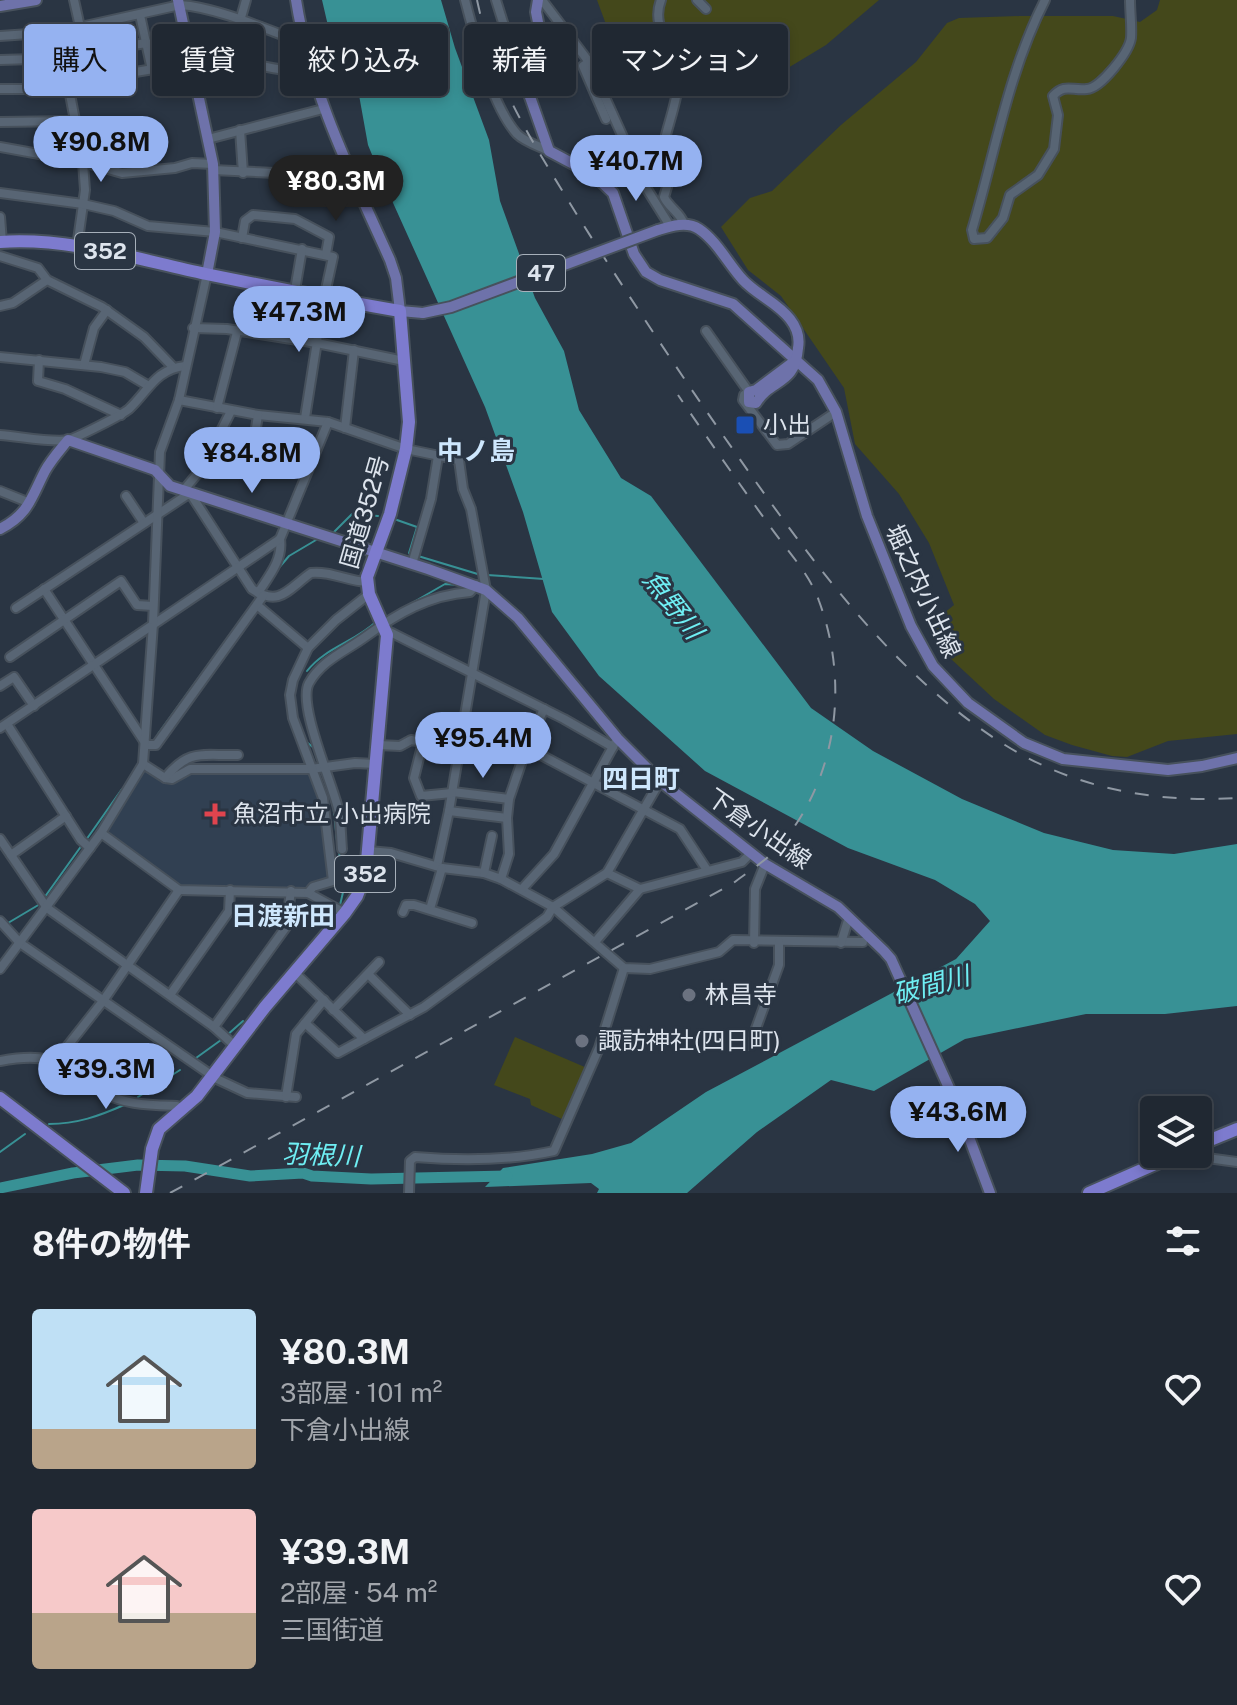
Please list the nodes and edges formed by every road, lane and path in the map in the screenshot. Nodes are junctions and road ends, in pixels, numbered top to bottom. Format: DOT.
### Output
graph roads {
  1 [pos="36,0"];
  2 [pos="74,0"];
  3 [pos="246,0"];
  4 [pos="296,0"];
  5 [pos="465,0"];
  6 [pos="496,0"];
  7 [pos="540,0"];
  8 [pos="661,0"];
  9 [pos="697,0"];
  10 [pos="1045,0"];
  11 [pos="1130,0"];
  12 [pos="179,3"];
  13 [pos="0,6"];
  14 [pos="706,9"];
  15 [pos="140,15"];
  16 [pos="240,21"];
  17 [pos="79,24"];
  18 [pos="95,24"];
  19 [pos="184,24"];
  20 [pos="250,24"];
  21 [pos="300,24"];
  22 [pos="503,24"];
  23 [pos="538,24"];
  24 [pos="24,34"];
  25 [pos="0,36"];
  26 [pos="147,43"];
  27 [pos="136,45"];
  28 [pos="24,59"];
  29 [pos="0,60"];
  30 [pos="589,62"];
  31 [pos="152,70"];
  32 [pos="136,73"];
  33 [pos="0,89"];
  34 [pos="24,89"];
  35 [pos="70,96"];
  36 [pos="199,96"];
  37 [pos="319,96"];
  38 [pos="530,96"];
  39 [pos="323,109"];
  40 [pos="606,119"];
  41 [pos="76,121"];
  42 [pos="0,122"];
  43 [pos="240,130"];
  44 [pos="208,139"];
  45 [pos="0,147"];
  46 [pos="549,151"];
  47 [pos="83,162"];
  48 [pos="213,167"];
  49 [pos="349,168"];
  50 [pos="243,173"];
  51 [pos="0,193"];
  52 [pos="83,204"];
  53 [pos="0,217"];
  54 [pos="684,224"];
  55 [pos="670,226"];
  56 [pos="215,232"];
  57 [pos="242,238"];
  58 [pos="1,242"];
  59 [pos="77,247"];
  60 [pos="302,249"];
  61 [pos="326,254"];
  62 [pos="0,256"];
  63 [pos="207,274"];
  64 [pos="47,280"];
  65 [pos="295,290"];
  66 [pos="324,296"];
  67 [pos="0,306"];
  68 [pos="107,310"];
  69 [pos="400,311"];
  70 [pos="193,328"];
  71 [pos="706,331"];
  72 [pos="237,332"];
  73 [pos="317,343"];
  74 [pos="354,350"];
  75 [pos="0,357"];
  76 [pos="39,360"];
  77 [pos="796,360"];
  78 [pos="404,361"];
  79 [pos="84,365"];
  80 [pos="185,366"];
  81 [pos="173,367"];
  82 [pos="147,385"];
  83 [pos="749,392"];
  84 [pos="179,400"];
  85 [pos="217,408"];
  86 [pos="231,411"];
  87 [pos="836,412"];
  88 [pos="121,415"];
  89 [pos="258,415"];
  90 [pos="305,418"];
  91 [pos="328,422"];
  92 [pos="345,428"];
  93 [pos="0,435"];
  94 [pos="68,440"];
  95 [pos="245,443"];
  96 [pos="406,449"];
  97 [pos="438,456"];
  98 [pos="157,474"];
  99 [pos="0,491"];
  100 [pos="186,492"];
  101 [pos="126,496"];
  102 [pos="30,503"];
  103 [pos="156,515"];
  104 [pos="144,523"];
  105 [pos="287,524"];
  106 [pos="0,529"];
  107 [pos="280,539"];
  108 [pos="375,552"];
  109 [pos="413,558"];
  110 [pos="238,568"];
  111 [pos="481,587"];
  112 [pos="368,588"];
  113 [pos="44,589"];
  114 [pos="261,594"];
  115 [pos="257,605"];
  116 [pos="153,606"];
  117 [pos="16,608"];
  118 [pos="63,619"];
  119 [pos="153,624"];
  120 [pos="385,626"];
  121 [pos="308,648"];
  122 [pos="10,657"];
  123 [pos="94,666"];
  124 [pos="473,673"];
  125 [pos="0,686"];
  126 [pos="34,706"];
  127 [pos="544,709"];
  128 [pos="4,726"];
  129 [pos="461,731"];
  130 [pos="423,742"];
  131 [pos="615,743"];
  132 [pos="146,745"];
  133 [pos="378,745"];
  134 [pos="461,746"];
  135 [pos="527,746"];
  136 [pos="238,755"];
  137 [pos="1237,758"];
  138 [pos="143,764"];
  139 [pos="376,764"];
  140 [pos="320,768"];
  141 [pos="165,778"];
  142 [pos="594,781"];
  143 [pos="660,781"];
  144 [pos="452,793"];
  145 [pos="509,799"];
  146 [pos="644,810"];
  147 [pos="449,811"];
  148 [pos="66,816"];
  149 [pos="507,818"];
  150 [pos="101,833"];
  151 [pos="492,836"];
  152 [pos="0,839"];
  153 [pos="90,848"];
  154 [pos="342,849"];
  155 [pos="369,851"];
  156 [pos="751,853"];
  157 [pos="11,855"];
  158 [pos="765,864"];
  159 [pos="440,867"];
  160 [pos="707,870"];
  161 [pos="484,873"];
  162 [pos="607,873"];
  163 [pos="501,879"];
  164 [pos="522,889"];
  165 [pos="640,889"];
  166 [pos="179,890"];
  167 [pos="230,890"];
  168 [pos="291,891"];
  169 [pos="308,893"];
  170 [pos="553,907"];
  171 [pos="47,908"];
  172 [pos="430,909"];
  173 [pos="403,912"];
  174 [pos="345,913"];
  175 [pos="849,917"];
  176 [pos="0,921"];
  177 [pos="472,923"];
  178 [pos="595,942"];
  179 [pos="779,942"];
  180 [pos="863,942"];
  181 [pos="20,943"];
  182 [pos="754,943"];
  183 [pos="841,943"];
  184 [pos="379,962"];
  185 [pos="128,967"];
  186 [pos="0,968"];
  187 [pos="624,968"];
  188 [pos="294,972"];
  189 [pos="368,974"];
  190 [pos="170,995"];
  191 [pos="324,1000"];
  192 [pos="103,1001"];
  193 [pos="333,1010"];
  194 [pos="410,1015"];
  195 [pos="305,1023"];
  196 [pos="214,1027"];
  197 [pos="364,1039"];
  198 [pos="750,1045"];
  199 [pos="235,1046"];
  200 [pos="0,1061"];
  201 [pos="55,1062"];
  202 [pos="213,1075"];
  203 [pos="0,1098"];
  204 [pos="183,1109"];
  205 [pos="1237,1129"];
  206 [pos="1212,1139"];
  207 [pos="1212,1159"];
  208 [pos="1237,1162"];
  209 [pos="1146,1168"];
  210 [pos="146,1192"];
  211 [pos="124,1193"];
  212 [pos="409,1193"];
  213 [pos="990,1193"];
  214 [pos="1089,1193"];
  1 -- 13 [label="main road"];
  2 -- 17 [label="street"];
  3 -- 16 [label="street"];
  4 -- 21 [label="main road"];
  5 -- 46 [label="street"];
  6 -- 22 [label="street"];
  7 -- 23 [label="main road"];
  7 -- 30 [label="street"];
  8 -- 54 [label="street"];
  9 -- 14 [label="street"];
  10 -- 11 [label="street"];
  12 -- 15 [label="street"];
  12 -- 16 [label="street"];
  12 -- 19 [label="main road"];
  15 -- 18 [label="street"];
  15 -- 26 [label="street"];
  16 -- 20 [label="street"];
  24 -- 25 [label="street"];
  26 -- 27 [label="street"];
  26 -- 31 [label="street"];
  28 -- 29 [label="street"];
  30 -- 40 [label="street"];
  30 -- 55 [label="street"];
  31 -- 32 [label="street"];
  33 -- 34 [label="street"];
  35 -- 41 [label="street"];
  36 -- 44 [label="main road"];
  37 -- 39 [label="main road"];
  38 -- 46 [label="main road"];
  39 -- 43 [label="street"];
  39 -- 49 [label="main road"];
  41 -- 42 [label="street"];
  41 -- 47 [label="street"];
  43 -- 44 [label="street"];
  43 -- 50 [label="street"];
  44 -- 48 [label="main road"];
  45 -- 47 [label="street"];
  46 -- 77 [label="main road, 堀之内小出線"];
  47 -- 48 [label="street"];
  47 -- 52 [label="street"];
  48 -- 50 [label="street"];
  48 -- 56 [label="main road"];
  49 -- 50 [label="street"];
  49 -- 69 [label="main road"];
  51 -- 52 [label="street"];
  52 -- 56 [label="street"];
  52 -- 59 [label="street"];
  53 -- 58 [label="street"];
  54 -- 55 [label="main road, 47"];
  54 -- 77 [label="main road"];
  55 -- 69 [label="main road, 47, bridge"];
  56 -- 57 [label="street"];
  56 -- 63 [label="main road"];
  57 -- 60 [label="street"];
  57 -- 61 [label="street"];
  58 -- 59 [label="highway, 352"];
  59 -- 63 [label="highway, 352"];
  60 -- 61 [label="street"];
  60 -- 65 [label="street"];
  61 -- 66 [label="street"];
  62 -- 64 [label="street"];
  63 -- 65 [label="highway, 352"];
  63 -- 70 [label="street"];
  64 -- 67 [label="street"];
  64 -- 68 [label="street"];
  65 -- 66 [label="highway, 352"];
  66 -- 69 [label="highway, 352"];
  66 -- 73 [label="street"];
  68 -- 79 [label="street"];
  68 -- 81 [label="street"];
  69 -- 78 [label="highway, 国道352号"];
  70 -- 72 [label="street"];
  70 -- 80 [label="street"];
  71 -- 83 [label="street"];
  72 -- 73 [label="street"];
  72 -- 85 [label="street"];
  73 -- 74 [label="street"];
  73 -- 90 [label="street"];
  74 -- 78 [label="street"];
  74 -- 92 [label="street"];
  75 -- 76 [label="street"];
  76 -- 79 [label="street"];
  76 -- 88 [label="street"];
  77 -- 83 [label="main road"];
  77 -- 87 [label="main road, 堀之内小出線"];
  78 -- 96 [label="highway, 国道352号"];
  79 -- 82 [label="street"];
  80 -- 81 [label="street"];
  80 -- 84 [label="street"];
  81 -- 82 [label="street"];
  82 -- 88 [label="street"];
  83 -- 87 [label="street"];
  84 -- 85 [label="street"];
  84 -- 98 [label="street"];
  85 -- 86 [label="street"];
  86 -- 89 [label="street"];
  86 -- 100 [label="street"];
  87 -- 137 [label="main road, 堀之内小出線"];
  88 -- 94 [label="street"];
  89 -- 90 [label="street"];
  89 -- 95 [label="street"];
  90 -- 91 [label="street"];
  91 -- 92 [label="street"];
  91 -- 105 [label="street"];
  92 -- 96 [label="street"];
  93 -- 94 [label="street"];
  94 -- 98 [label="main road, 下倉小出線"];
  94 -- 102 [label="main road"];
  96 -- 97 [label="street"];
  96 -- 108 [label="highway, 国道352号"];
  97 -- 109 [label="street"];
  97 -- 111 [label="street"];
  98 -- 100 [label="main road, 下倉小出線"];
  98 -- 103 [label="street"];
  99 -- 102 [label="street"];
  100 -- 103 [label="street"];
  100 -- 105 [label="main road, 下倉小出線"];
  100 -- 110 [label="street"];
  101 -- 104 [label="street"];
  102 -- 106 [label="main road"];
  103 -- 104 [label="street"];
  103 -- 116 [label="street"];
  104 -- 113 [label="street"];
  105 -- 107 [label="street"];
  105 -- 108 [label="main road, 下倉小出線"];
  107 -- 110 [label="street"];
  107 -- 114 [label="street"];
  108 -- 109 [label="main road, 下倉小出線"];
  108 -- 112 [label="highway, 国道352号"];
  109 -- 111 [label="main road, 下倉小出線"];
  110 -- 114 [label="street"];
  110 -- 119 [label="street"];
  111 -- 120 [label="street"];
  111 -- 124 [label="street"];
  111 -- 131 [label="main road, 下倉小出線"];
  112 -- 114 [label="street"];
  112 -- 120 [label="highway, 国道352号"];
  112 -- 121 [label="street"];
  113 -- 117 [label="street"];
  113 -- 118 [label="street"];
  114 -- 115 [label="street"];
  115 -- 121 [label="street"];
  115 -- 132 [label="street"];
  116 -- 118 [label="street"];
  116 -- 119 [label="street"];
  118 -- 122 [label="street"];
  118 -- 123 [label="street"];
  119 -- 123 [label="street"];
  119 -- 132 [label="street"];
  120 -- 124 [label="street"];
  120 -- 133 [label="highway, 352"];
  120 -- 140 [label="street"];
  121 -- 140 [label="street"];
  123 -- 126 [label="street"];
  123 -- 132 [label="street"];
  124 -- 127 [label="street"];
  124 -- 129 [label="street"];
  125 -- 126 [label="street"];
  126 -- 128 [label="street"];
  127 -- 131 [label="street"];
  127 -- 135 [label="street"];
  128 -- 148 [label="street"];
  129 -- 134 [label="street"];
  129 -- 135 [label="street"];
  130 -- 133 [label="street"];
  130 -- 134 [label="street"];
  130 -- 144 [label="street"];
  131 -- 142 [label="street"];
  131 -- 143 [label="main road, 下倉小出線"];
  132 -- 138 [label="street"];
  133 -- 139 [label="highway, 352"];
  134 -- 144 [label="street"];
  135 -- 142 [label="street"];
  135 -- 145 [label="street"];
  136 -- 141 [label="street"];
  138 -- 141 [label="street"];
  138 -- 150 [label="street"];
  139 -- 140 [label="street"];
  139 -- 155 [label="highway, 352"];
  140 -- 141 [label="street"];
  140 -- 154 [label="street"];
  140 -- 169 [label="street"];
  142 -- 146 [label="street"];
  142 -- 164 [label="street"];
  143 -- 146 [label="street"];
  143 -- 156 [label="main road, 下倉小出線"];
  144 -- 145 [label="street"];
  144 -- 147 [label="street"];
  145 -- 149 [label="street"];
  146 -- 160 [label="street"];
  146 -- 162 [label="street"];
  147 -- 149 [label="street"];
  147 -- 159 [label="street"];
  148 -- 153 [label="street"];
  148 -- 157 [label="street"];
  149 -- 163 [label="street"];
  150 -- 153 [label="street"];
  150 -- 166 [label="street"];
  151 -- 161 [label="street"];
  152 -- 157 [label="street"];
  153 -- 171 [label="street"];
  155 -- 159 [label="street"];
  155 -- 174 [label="highway, 352"];
  156 -- 158 [label="main road, 下倉小出線"];
  156 -- 160 [label="street"];
  157 -- 171 [label="street"];
  158 -- 175 [label="main road, 下倉小出線"];
  158 -- 182 [label="street"];
  159 -- 161 [label="street"];
  159 -- 172 [label="street"];
  160 -- 165 [label="street"];
  161 -- 163 [label="street"];
  162 -- 165 [label="street"];
  162 -- 170 [label="street"];
  163 -- 164 [label="street"];
  164 -- 170 [label="street"];
  165 -- 178 [label="street"];
  166 -- 167 [label="street"];
  166 -- 185 [label="street"];
  167 -- 168 [label="street"];
  167 -- 190 [label="street"];
  168 -- 169 [label="street"];
  168 -- 196 [label="street"];
  169 -- 174 [label="street"];
  170 -- 178 [label="street"];
  170 -- 194 [label="street"];
  171 -- 181 [label="street"];
  171 -- 185 [label="street"];
  172 -- 173 [label="street"];
  172 -- 177 [label="street"];
  174 -- 188 [label="highway, 352"];
  175 -- 183 [label="street"];
  175 -- 213 [label="main road, 下倉小出線"];
  176 -- 181 [label="street"];
  178 -- 187 [label="street"];
  179 -- 182 [label="street"];
  179 -- 183 [label="street"];
  179 -- 198 [label="street"];
  180 -- 183 [label="street"];
  181 -- 186 [label="street"];
  181 -- 192 [label="street"];
  182 -- 187 [label="street"];
  184 -- 189 [label="street"];
  185 -- 190 [label="street"];
  185 -- 192 [label="street"];
  187 -- 212 [label="street"];
  188 -- 191 [label="street"];
  188 -- 199 [label="highway, 352"];
  189 -- 193 [label="street"];
  189 -- 194 [label="street"];
  190 -- 196 [label="street"];
  191 -- 193 [label="street"];
  191 -- 195 [label="street"];
  192 -- 201 [label="street"];
  192 -- 202 [label="street"];
  193 -- 197 [label="street"];
  194 -- 197 [label="street"];
  195 -- 197 [label="street"];
  195 -- 202 [label="street"];
  196 -- 199 [label="street"];
  199 -- 202 [label="highway, 352"];
  200 -- 201 [label="street"];
  201 -- 204 [label="street"];
  202 -- 204 [label="highway, 352"];
  203 -- 211 [label="highway"];
  204 -- 210 [label="highway, 352"];
  205 -- 206 [label="highway"];
  207 -- 208 [label="street"];
  209 -- 214 [label="highway"];
}
